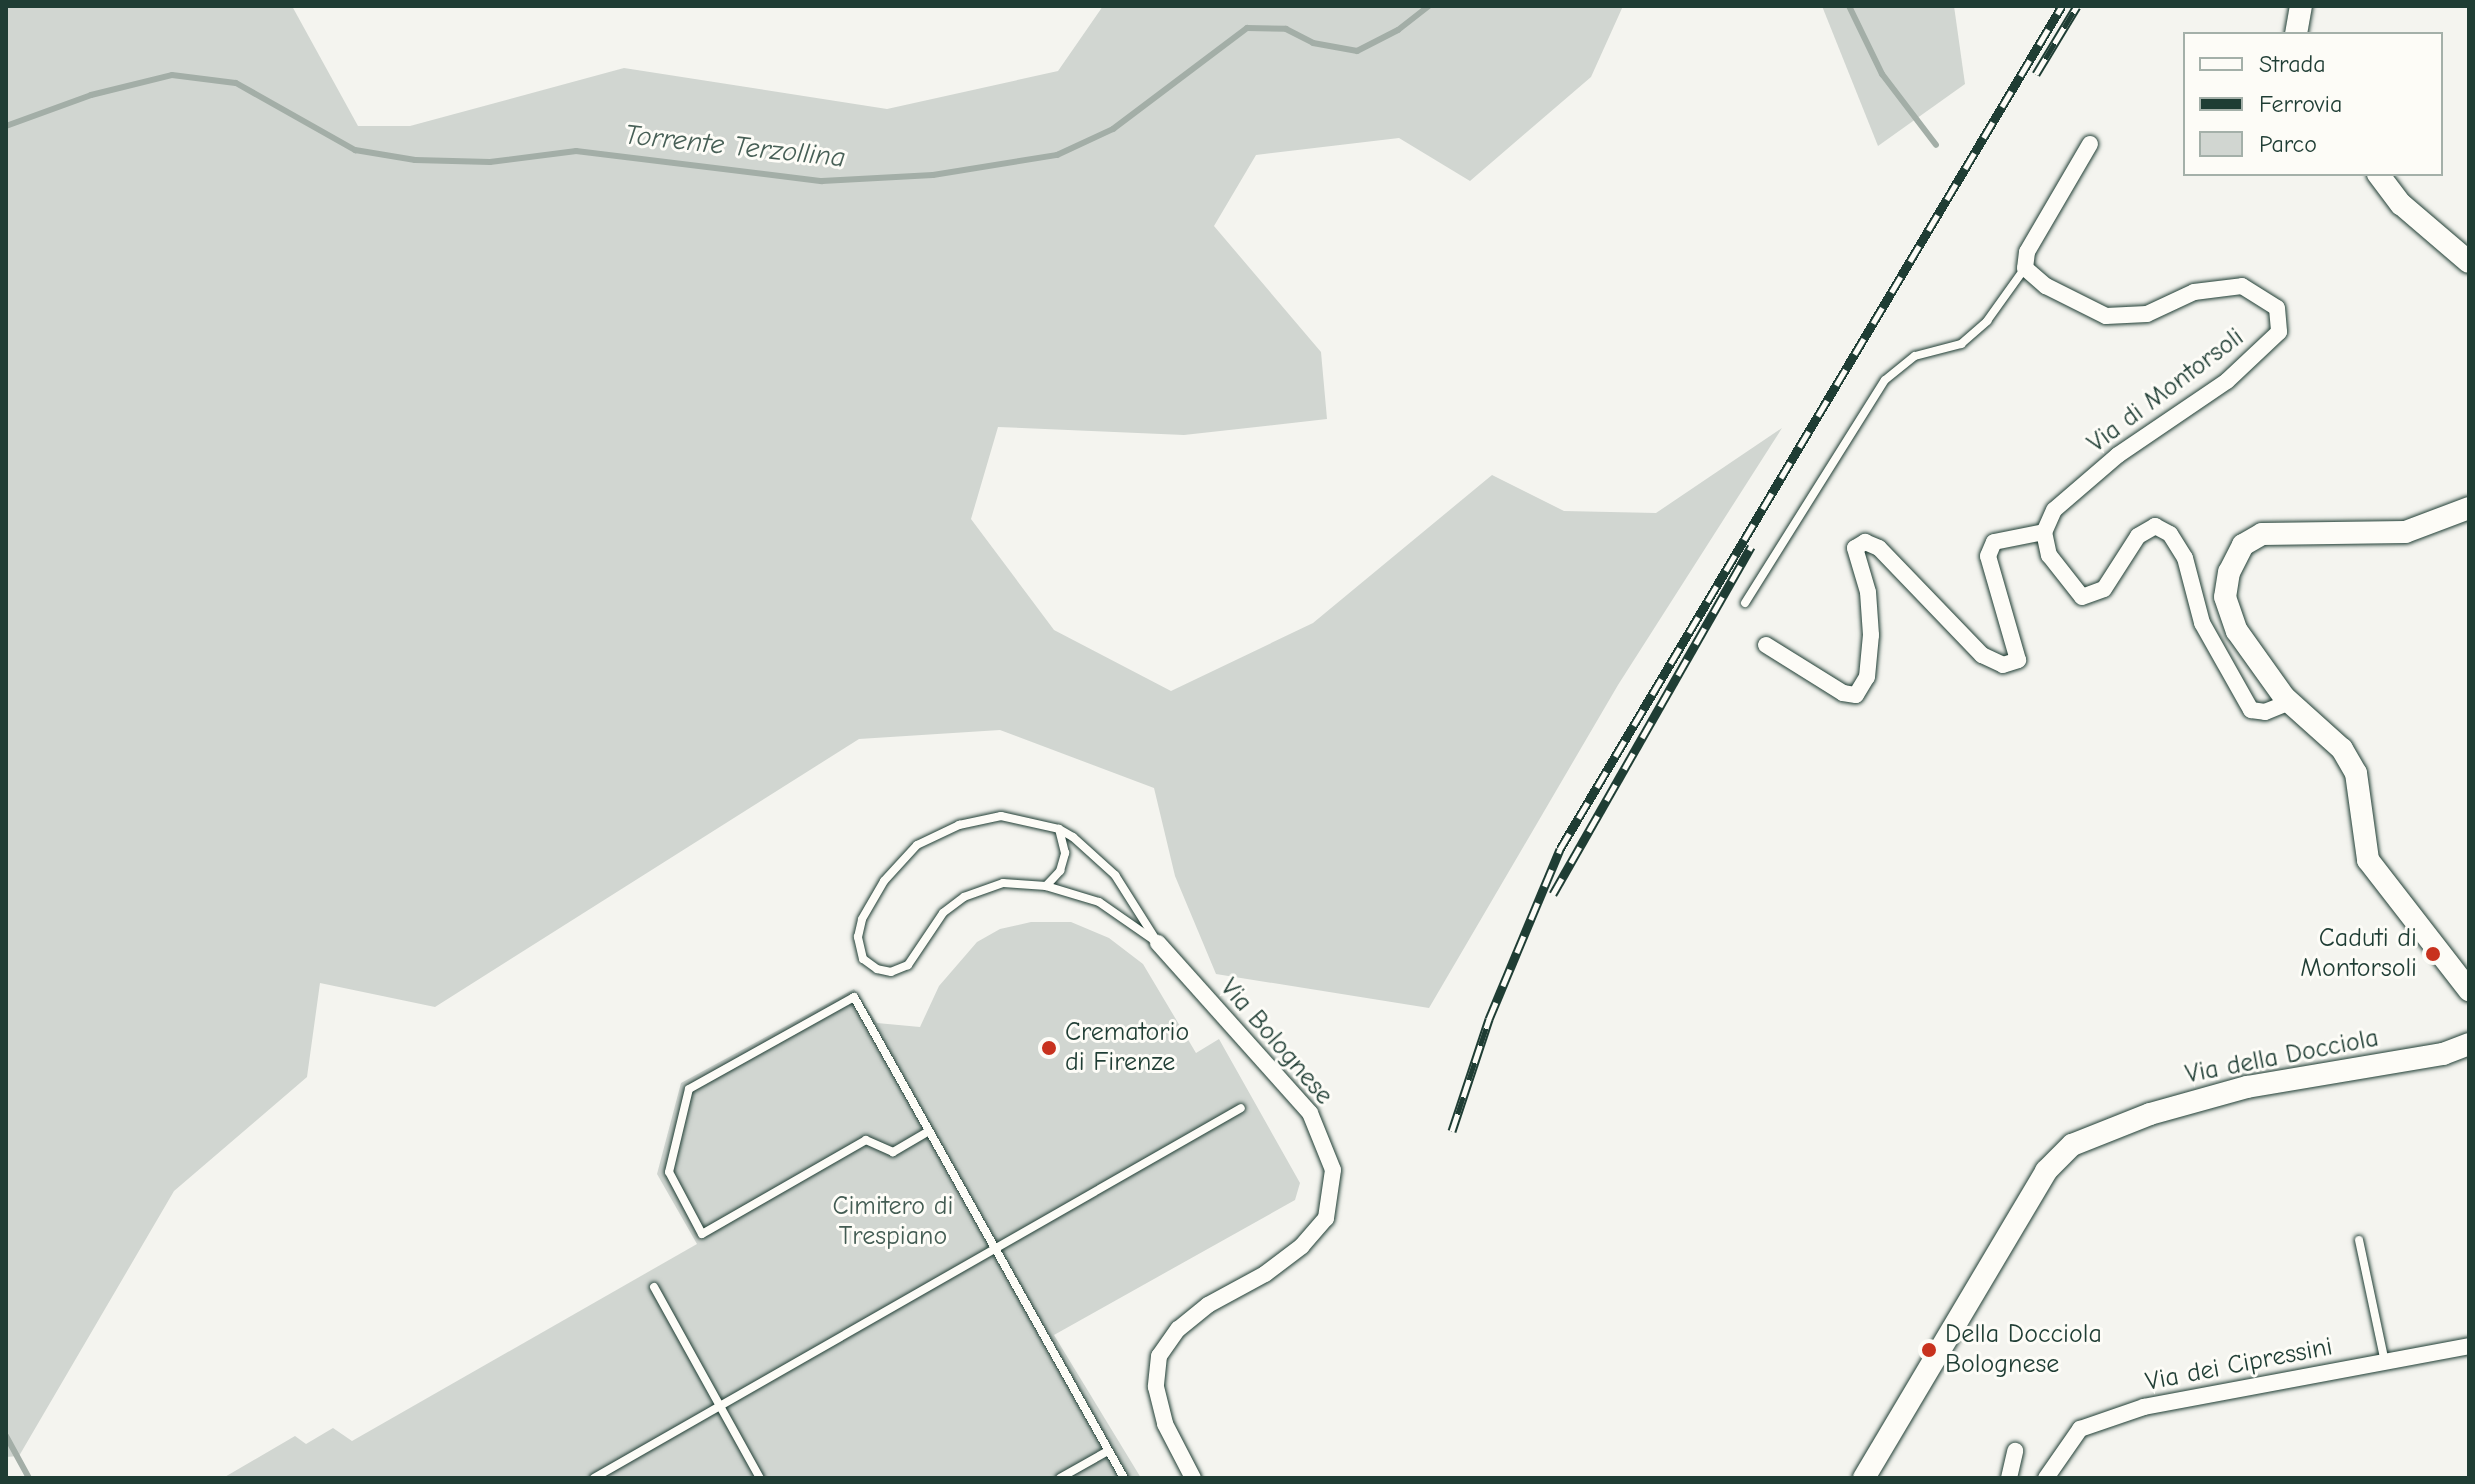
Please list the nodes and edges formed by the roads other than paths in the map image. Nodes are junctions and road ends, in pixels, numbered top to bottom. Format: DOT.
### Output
graph roads {
  1 [pos="2301,6"];
  2 [pos="2296,32"];
  3 [pos="2090,144"];
  4 [pos="2380,176"];
  5 [pos="2469,262"];
  6 [pos="2025,268"];
  7 [pos="2469,508"];
  8 [pos="2044,532"];
  9 [pos="1745,603"];
  10 [pos="1766,645"];
  11 [pos="2290,702"];
  12 [pos="1059,829"];
  13 [pos="1046,886"];
  14 [pos="1158,943"];
  15 [pos="2469,990"];
  16 [pos="2469,1044"];
  17 [pos="1241,1108"];
  18 [pos="929,1131"];
  19 [pos="2359,1240"];
  20 [pos="995,1249"];
  21 [pos="654,1287"];
  22 [pos="2469,1346"];
  23 [pos="2385,1362"];
  24 [pos="720,1406"];
  25 [pos="1108,1451"];
  26 [pos="2015,1451"];
  27 [pos="594,1478"];
  28 [pos="760,1478"];
  29 [pos="1060,1478"];
  30 [pos="1124,1478"];
  31 [pos="1193,1478"];
  32 [pos="1864,1478"];
  33 [pos="2009,1478"];
  34 [pos="2046,1478"];
  1 -- 2 [label="street"];
  3 -- 6 [label="street"];
  4 -- 5 [label="street"];
  6 -- 8 [label="street, Via di Montorsoli"];
  6 -- 9 [label="lane"];
  7 -- 11 [label="street"];
  8 -- 10 [label="street"];
  8 -- 11 [label="street"];
  11 -- 15 [label="street"];
  12 -- 13 [label="lane"];
  12 -- 13 [label="lane"];
  12 -- 14 [label="lane"];
  13 -- 14 [label="lane"];
  14 -- 31 [label="street, Via Bolognese"];
  16 -- 32 [label="street, Via della Docciola"];
  17 -- 20 [label="lane"];
  18 -- 18 [label="lane"];
  18 -- 20 [label="lane"];
  19 -- 23 [label="lane"];
  20 -- 24 [label="lane"];
  20 -- 25 [label="lane"];
  21 -- 24 [label="lane"];
  22 -- 23 [label="street, Via dei Cipressini"];
  23 -- 34 [label="street, Via dei Cipressini"];
  24 -- 27 [label="lane"];
  24 -- 28 [label="lane"];
  25 -- 29 [label="lane"];
  25 -- 30 [label="lane"];
  26 -- 33 [label="street"];
}
